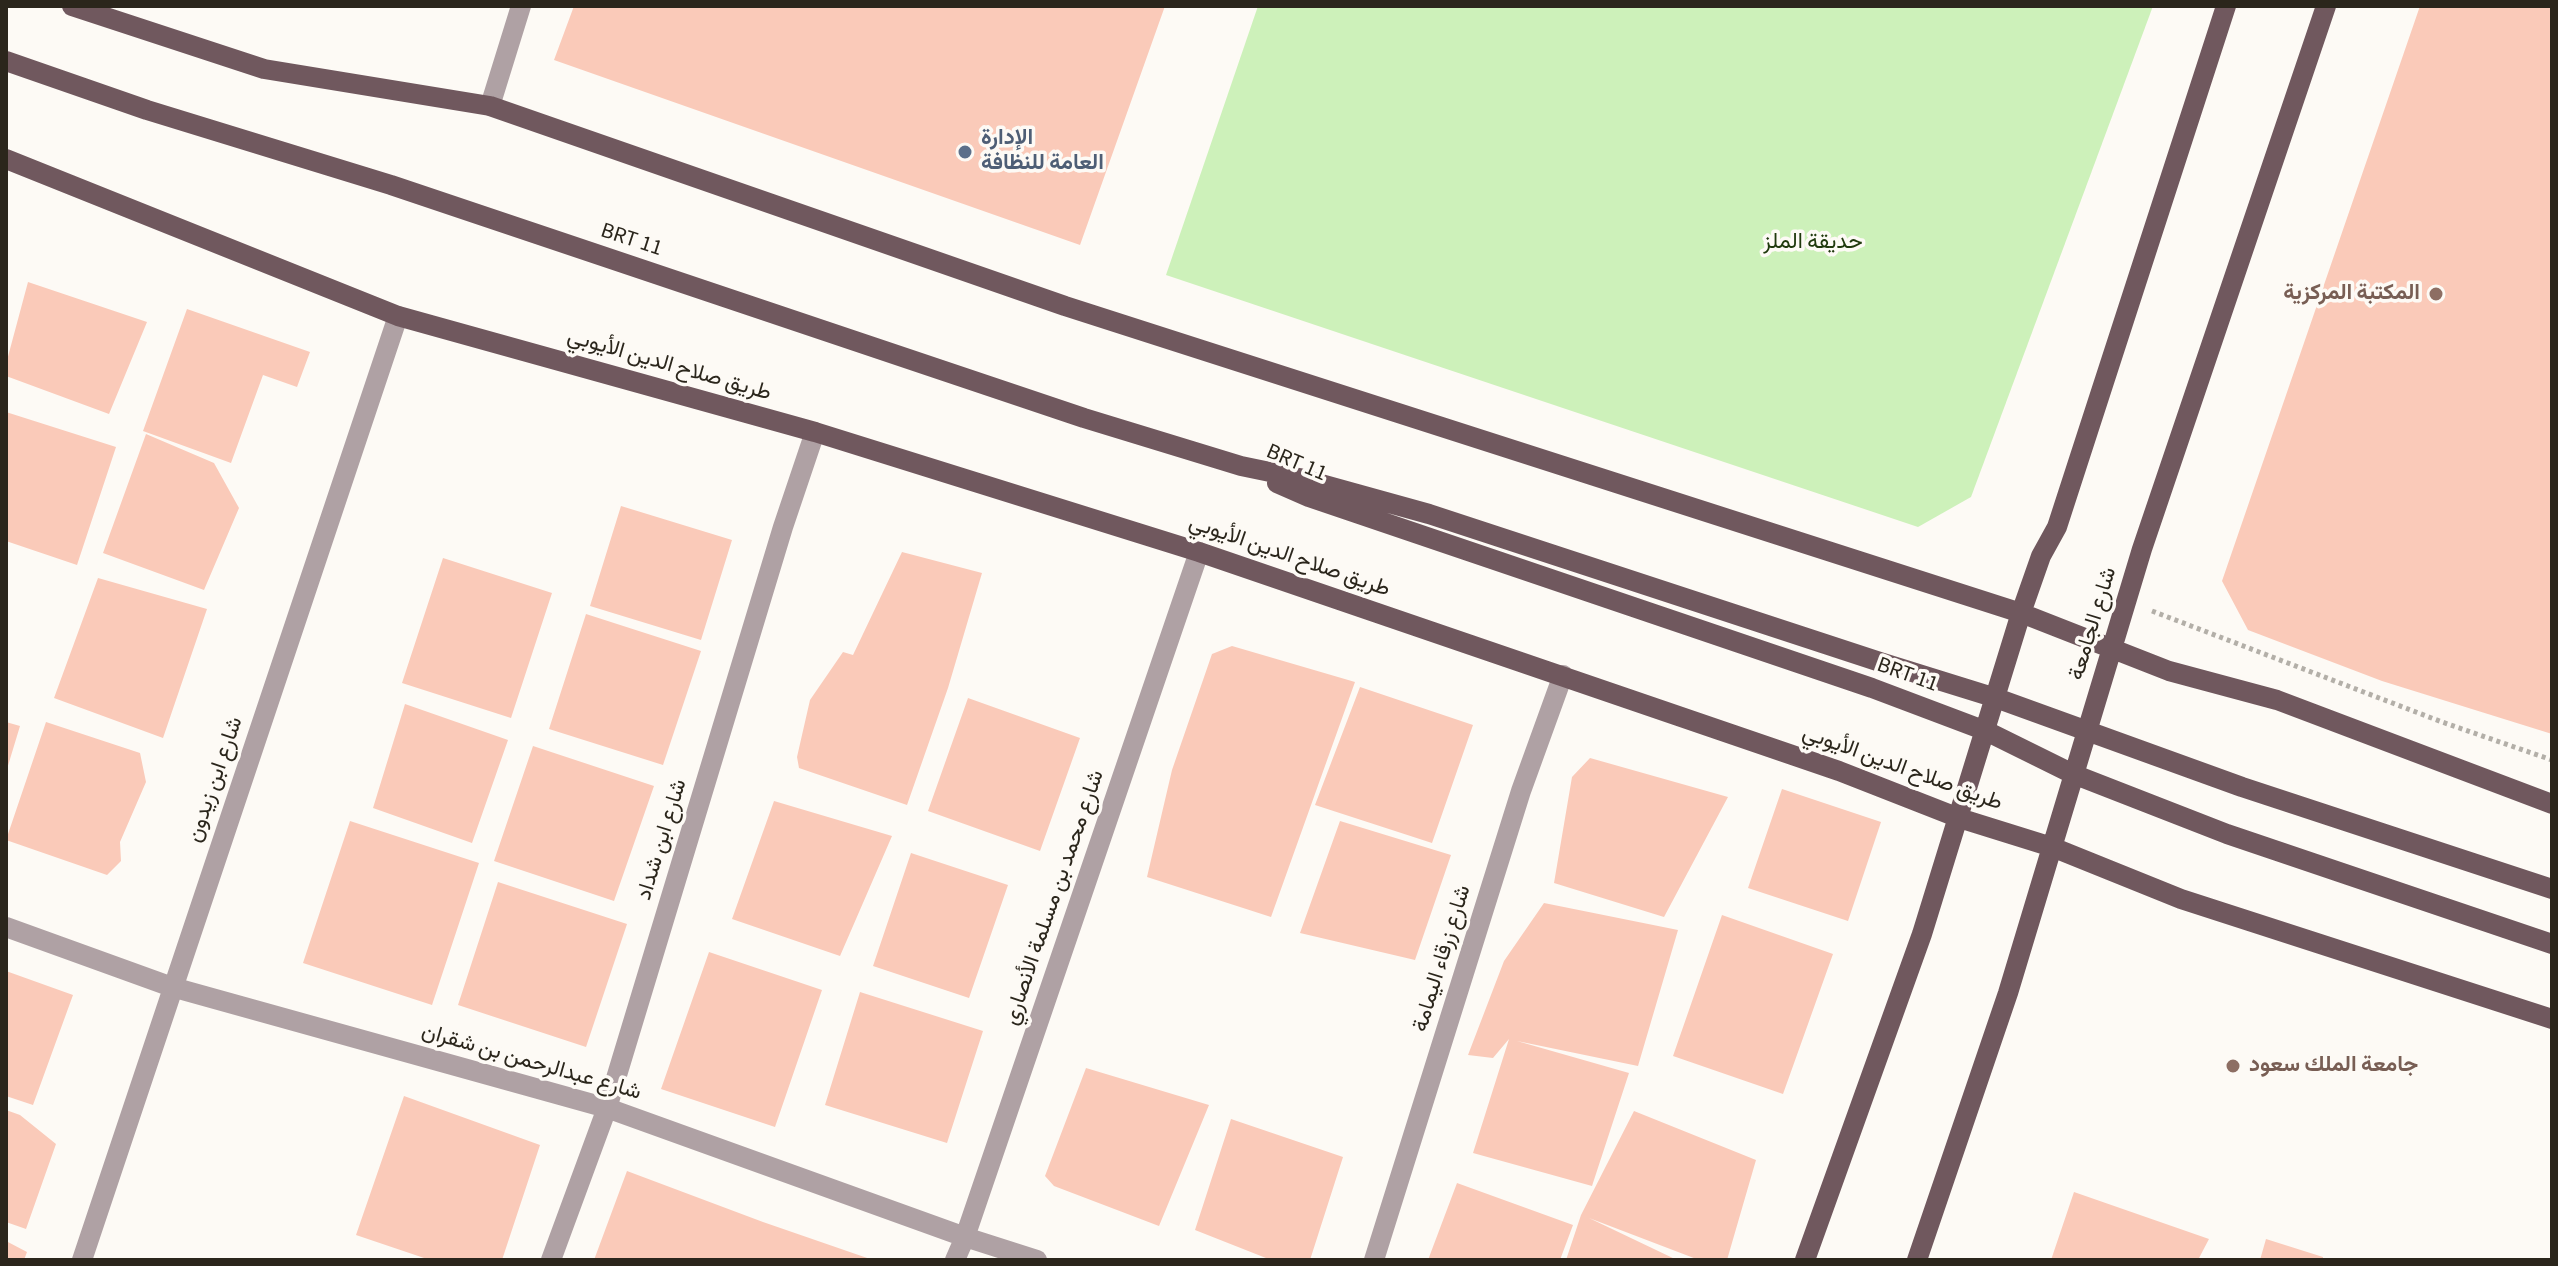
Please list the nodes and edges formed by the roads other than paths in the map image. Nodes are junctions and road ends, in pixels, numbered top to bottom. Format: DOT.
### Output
graph roads {
  1 [pos="72,6"];
  2 [pos="521,6"];
  3 [pos="2226,6"];
  4 [pos="2327,9"];
  5 [pos="6,61"];
  6 [pos="490,106"];
  7 [pos="6,159"];
  8 [pos="398,316"];
  9 [pos="815,432"];
  10 [pos="1241,466"];
  11 [pos="1199,552"];
  12 [pos="2021,613"];
  13 [pos="2111,647"];
  14 [pos="1563,675"];
  15 [pos="1996,698"];
  16 [pos="2087,729"];
  17 [pos="1986,731"];
  18 [pos="2073,774"];
  19 [pos="2552,804"];
  20 [pos="1959,818"];
  21 [pos="2052,847"];
  22 [pos="2552,889"];
  23 [pos="6,927"];
  24 [pos="2552,944"];
  25 [pos="172,987"];
  26 [pos="2552,1019"];
  27 [pos="607,1108"];
  28 [pos="965,1237"];
  29 [pos="82,1260"];
  30 [pos="551,1260"];
  31 [pos="955,1260"];
  32 [pos="1037,1260"];
  33 [pos="1374,1260"];
  34 [pos="1805,1260"];
  35 [pos="1917,1260"];
  1 -- 6 [label="main road"];
  2 -- 6 [label="street"];
  3 -- 12 [label="main road"];
  4 -- 13 [label="main road, شارع الجامعة"];
  5 -- 10 [label="main road, BRT 11"];
  6 -- 12 [label="main road"];
  7 -- 8 [label="main road, طريق صلاح الدين الأيوبي"];
  8 -- 9 [label="main road, طريق صلاح الدين الأيوبي"];
  8 -- 25 [label="street, شارع ابن زيدون"];
  9 -- 11 [label="main road, طريق صلاح الدين الأيوبي"];
  9 -- 27 [label="street, شارع ابن شداد"];
  10 -- 15 [label="main road, BRT 11"];
  10 -- 17 [label="main road, BRT 11"];
  11 -- 14 [label="main road, طريق صلاح الدين الأيوبي"];
  11 -- 28 [label="street, شارع محمد بن مسلمة الأنصاري"];
  12 -- 13 [label="main road"];
  12 -- 15 [label="main road"];
  13 -- 16 [label="main road, شارع الجامعة"];
  13 -- 19 [label="main road"];
  14 -- 20 [label="main road, طريق صلاح الدين الأيوبي"];
  14 -- 33 [label="street, شارع زرقاء اليمامة"];
  15 -- 16 [label="main road, BRT 11"];
  15 -- 17 [label="main road"];
  16 -- 18 [label="main road, شارع الجامعة"];
  16 -- 22 [label="main road, BRT 11"];
  17 -- 18 [label="main road, BRT 11"];
  17 -- 20 [label="main road"];
  18 -- 21 [label="main road, شارع الجامعة"];
  18 -- 24 [label="main road, BRT 11"];
  20 -- 21 [label="main road, طريق صلاح الدين الأيوبي"];
  20 -- 34 [label="main road"];
  21 -- 26 [label="main road, طريق صلاح الدين الأيوبي"];
  21 -- 35 [label="main road, شارع الجامعة"];
  23 -- 25 [label="street, شارع عبدالرحمن بن شقران"];
  25 -- 27 [label="street, شارع عبدالرحمن بن شقران"];
  25 -- 29 [label="street, شارع ابن زيدون"];
  27 -- 28 [label="street, شارع عبدالرحمن بن شقران"];
  27 -- 30 [label="street, شارع ابن شداد"];
  28 -- 31 [label="street, شارع محمد بن مسلمة الأنصاري"];
  28 -- 32 [label="street, شارع عبدالرحمن بن شقران"];
}
